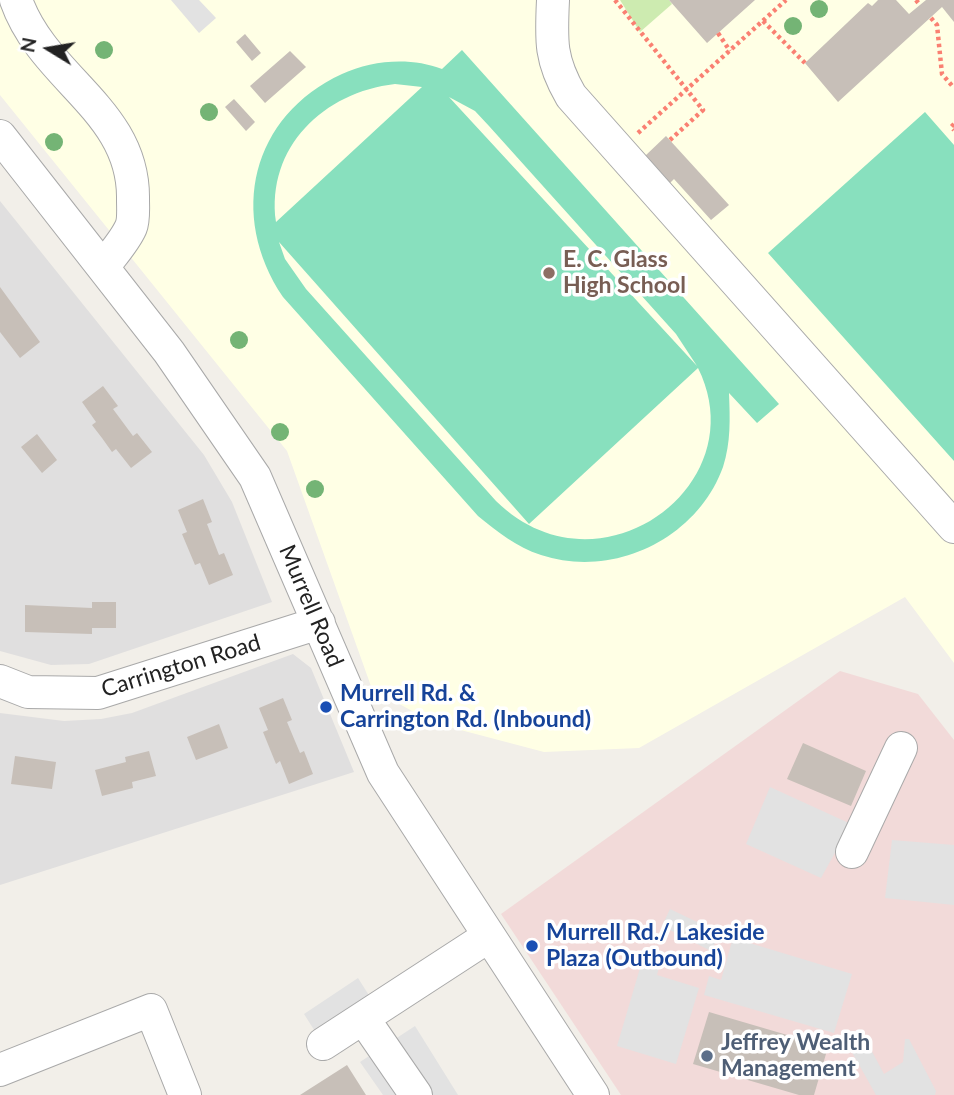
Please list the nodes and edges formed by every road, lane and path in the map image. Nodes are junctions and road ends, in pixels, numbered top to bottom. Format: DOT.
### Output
graph roads {
  1 [pos="16,0"];
  2 [pos="553,0"];
  3 [pos="615,0"];
  4 [pos="786,0"];
  5 [pos="916,0"];
  6 [pos="920,5"];
  7 [pos="931,18"];
  8 [pos="763,21"];
  9 [pos="718,33"];
  10 [pos="730,51"];
  11 [pos="804,63"];
  12 [pos="954,88"];
  13 [pos="686,90"];
  14 [pos="954,124"];
  15 [pos="643,129"];
  16 [pos="954,130"];
  17 [pos="0,136"];
  18 [pos="670,140"];
  19 [pos="103,267"];
  20 [pos="954,527"];
  21 [pos="318,622"];
  22 [pos="0,681"];
  23 [pos="887,757"];
  24 [pos="852,852"];
  25 [pos="489,936"];
  26 [pos="363,1018"];
  27 [pos="323,1044"];
  28 [pos="0,1070"];
  29 [pos="185,1095"];
  30 [pos="416,1095"];
  31 [pos="593,1095"];
  1 -- 19 [label="street"];
  2 -- 20 [label="street"];
  3 -- 13 [label="path"];
  4 -- 8 [label="path"];
  5 -- 6 [label="path"];
  7 -- 12 [label="path"];
  8 -- 10 [label="path"];
  8 -- 11 [label="path"];
  9 -- 10 [label="path"];
  10 -- 13 [label="path"];
  13 -- 15 [label="path"];
  13 -- 18 [label="path"];
  14 -- 16 [label="path"];
  17 -- 19 [label="street, Murrell Road"];
  19 -- 21 [label="street, Murrell Road"];
  21 -- 22 [label="street, Carrington Road"];
  21 -- 25 [label="street, Murrell Road"];
  23 -- 24 [label="street"];
  25 -- 26 [label="street"];
  25 -- 31 [label="street, Murrell Road"];
  26 -- 27 [label="street"];
  26 -- 30 [label="street"];
  28 -- 29 [label="street"];
}
